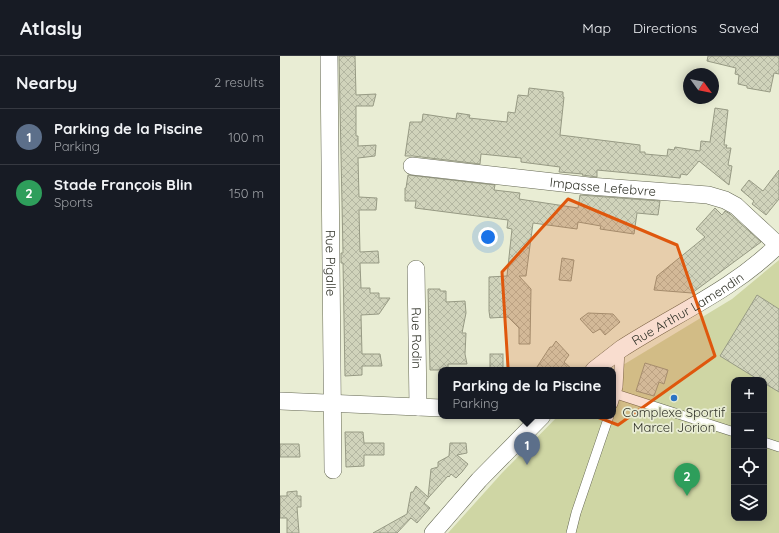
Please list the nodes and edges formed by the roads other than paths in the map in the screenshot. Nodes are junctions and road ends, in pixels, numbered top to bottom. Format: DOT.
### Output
graph roads {
  1 [pos="329,56"];
  2 [pos="412,166"];
  3 [pos="779,244"];
  4 [pos="416,269"];
  5 [pos="620,350"];
  6 [pos="598,367"];
  7 [pos="616,394"];
  8 [pos="280,401"];
  9 [pos="332,403"];
  10 [pos="418,407"];
  11 [pos="438,408"];
  12 [pos="537,419"];
  13 [pos="608,419"];
  14 [pos="731,431"];
  15 [pos="767,443"];
  16 [pos="779,447"];
  17 [pos="333,470"];
  18 [pos="433,533"];
  19 [pos="571,533"];
  1 -- 9 [label="street, Rue Pigalle"];
  2 -- 3 [label="street, Impasse Lefebvre"];
  3 -- 5 [label="street, Rue Arthur Lamendin"];
  4 -- 10 [label="street, Rue Rodin"];
  5 -- 6 [label="street, Rue Arthur Lamendin"];
  5 -- 7 [label="lane"];
  7 -- 14 [label="lane"];
  8 -- 9 [label="street"];
  9 -- 10 [label="street"];
  9 -- 17 [label="street, Rue Pigalle"];
  10 -- 11 [label="street"];
  12 -- 18 [label="street"];
  13 -- 19 [label="lane"];
  15 -- 16 [label="lane"];
}
